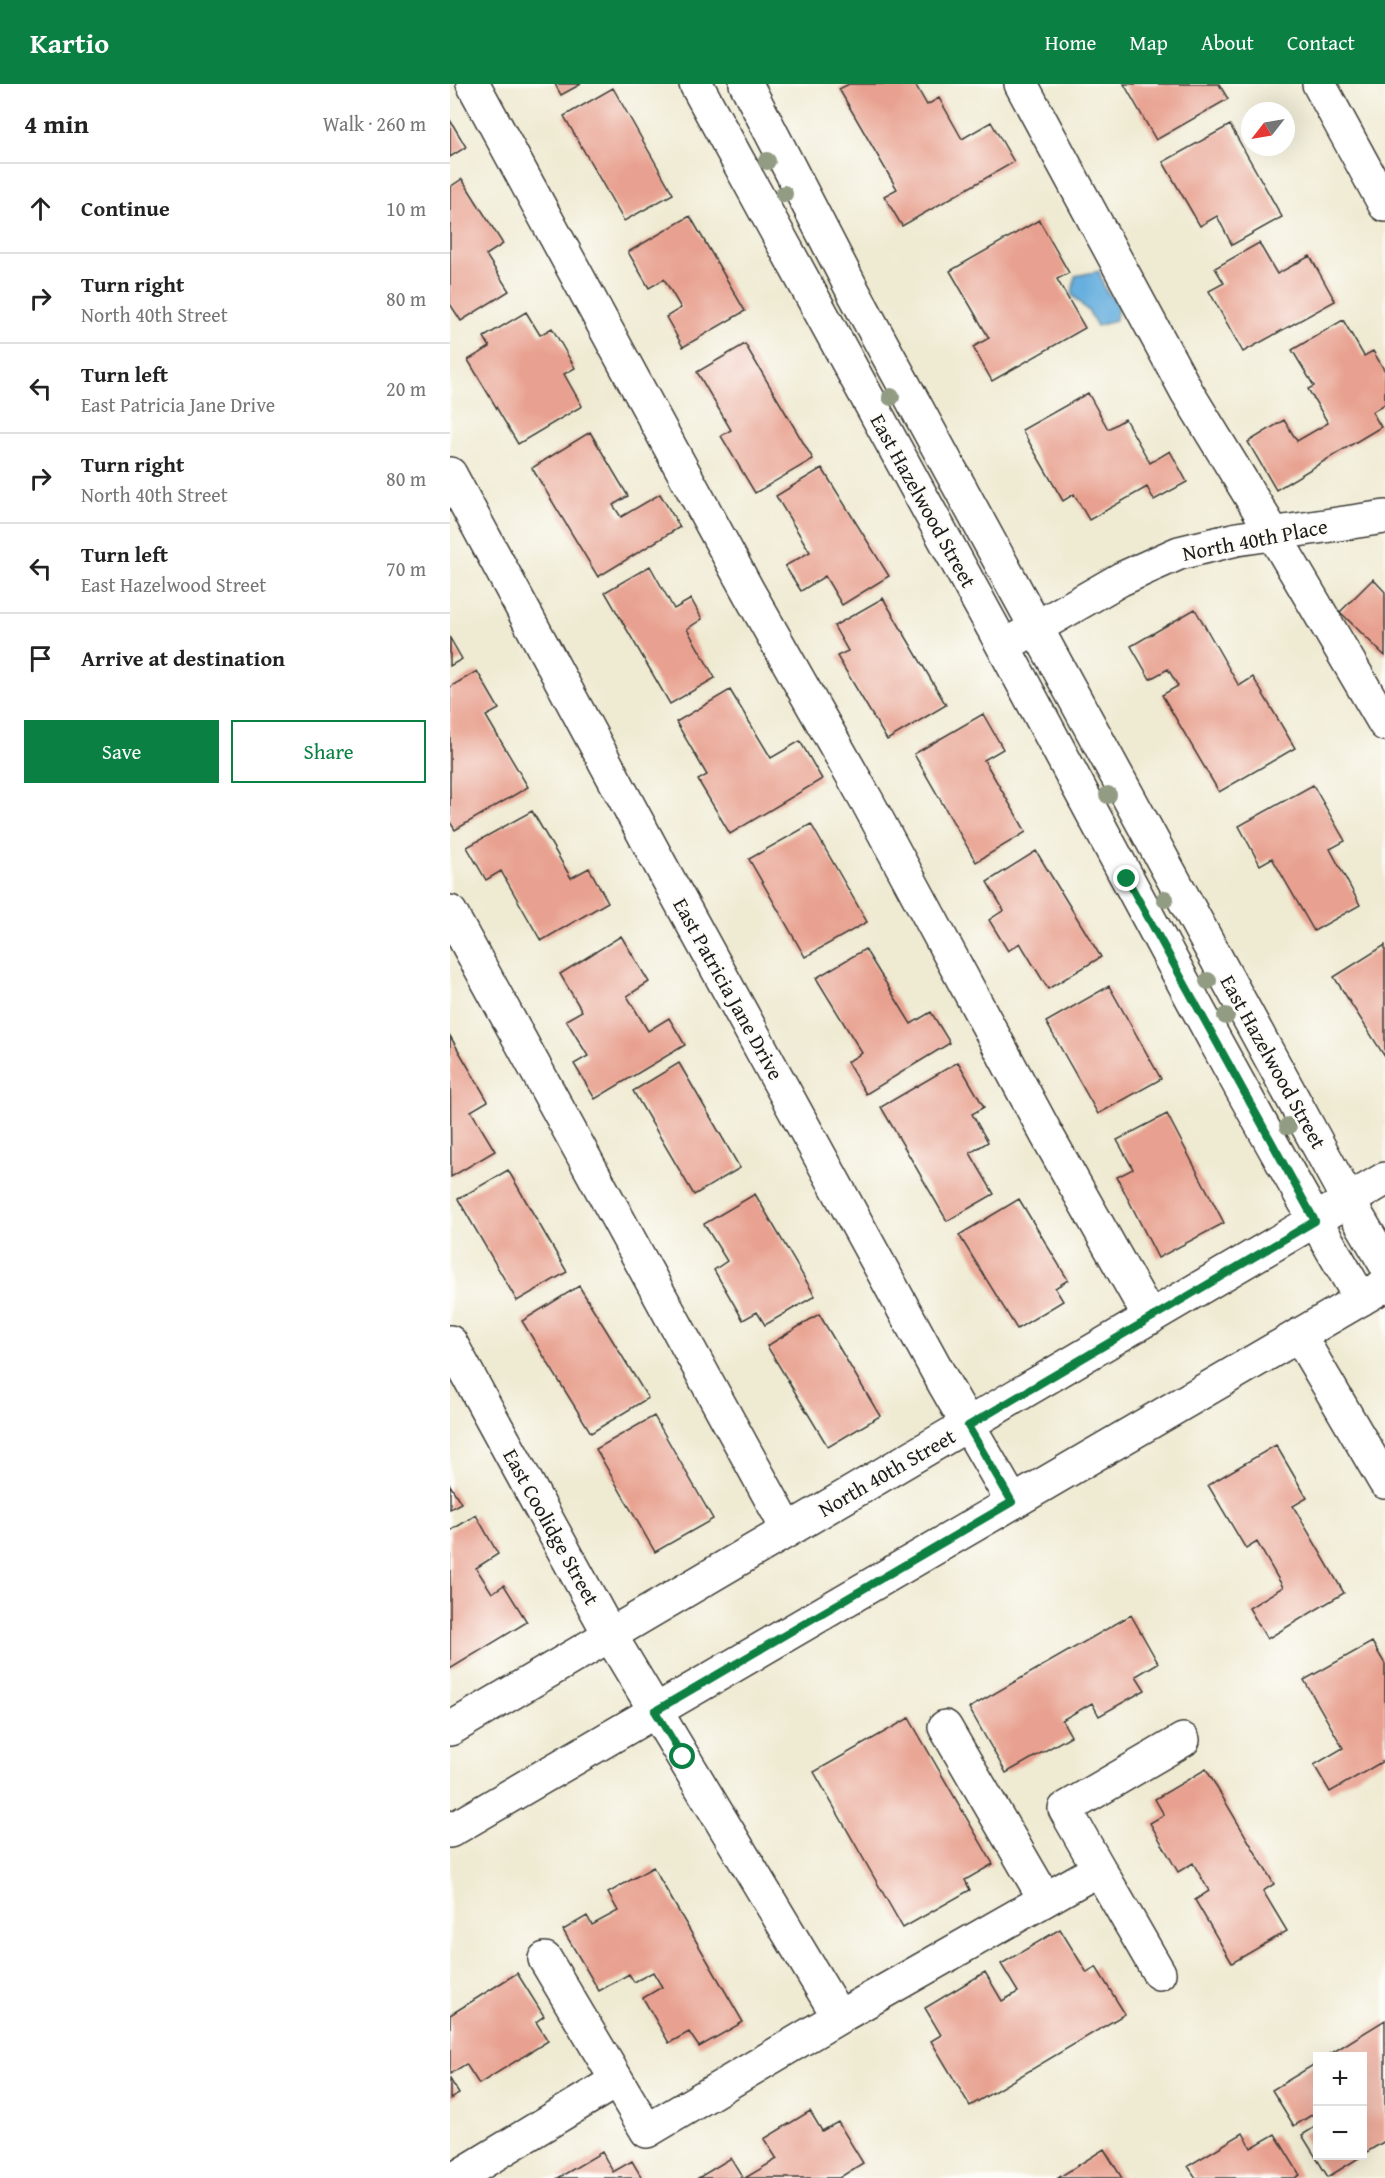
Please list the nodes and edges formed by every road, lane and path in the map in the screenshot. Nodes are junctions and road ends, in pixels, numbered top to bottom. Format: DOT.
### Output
graph roads {
  1 [pos="473,84"];
  2 [pos="696,84"];
  3 [pos="1021,84"];
  4 [pos="1319,84"];
  5 [pos="751,94"];
  6 [pos="718,124"];
  7 [pos="1385,205"];
  8 [pos="450,474"];
  9 [pos="1385,517"];
  10 [pos="1273,533"];
  11 [pos="1037,628"];
  12 [pos="1003,646"];
  13 [pos="1385,724"];
  14 [pos="1163,860"];
  15 [pos="1127,879"];
  16 [pos="450,912"];
  17 [pos="1385,1179"];
  18 [pos="1349,1202"];
  19 [pos="1315,1221"];
  20 [pos="1385,1263"];
  21 [pos="1373,1292"];
  22 [pos="1150,1318"];
  23 [pos="1299,1335"];
  24 [pos="450,1342"];
  25 [pos="968,1426"];
  26 [pos="1385,1482"];
  27 [pos="1012,1502"];
  28 [pos="788,1530"];
  29 [pos="610,1635"];
  30 [pos="655,1711"];
  31 [pos="945,1727"];
  32 [pos="450,1729"];
  33 [pos="1183,1740"];
  34 [pos="450,1831"];
  35 [pos="1099,1869"];
  36 [pos="1045,1899"];
  37 [pos="545,1959"];
  38 [pos="1159,1973"];
  39 [pos="839,2017"];
  40 [pos="616,2081"];
  41 [pos="456,2178"];
  1 -- 22 [label="street"];
  2 -- 6 [label="street, East Hazelwood Street"];
  3 -- 10 [label="street"];
  4 -- 7 [label="street"];
  5 -- 6 [label="street, East Hazelwood Street"];
  5 -- 11 [label="street, East Hazelwood Street"];
  6 -- 12 [label="street, East Hazelwood Street"];
  8 -- 25 [label="street, East Patricia Jane Drive"];
  9 -- 10 [label="street, North 40th Place"];
  10 -- 11 [label="street, North 40th Place"];
  10 -- 13 [label="street"];
  11 -- 12 [label="street, North 40th Place"];
  11 -- 14 [label="street, East Hazelwood Street"];
  12 -- 15 [label="street, East Hazelwood Street"];
  14 -- 15 [label="street"];
  14 -- 18 [label="street, East Hazelwood Street"];
  15 -- 19 [label="street, East Hazelwood Street"];
  16 -- 28 [label="street"];
  17 -- 18 [label="street, North 40th Street"];
  18 -- 19 [label="street, North 40th Street"];
  18 -- 20 [label="street, East Hazelwood Street"];
  19 -- 21 [label="street, East Hazelwood Street"];
  19 -- 22 [label="street, North 40th Street"];
  21 -- 23 [label="street"];
  22 -- 25 [label="street, North 40th Street"];
  23 -- 26 [label="street"];
  23 -- 27 [label="street"];
  24 -- 29 [label="street, East Coolidge Street"];
  25 -- 27 [label="street, East Patricia Jane Drive"];
  25 -- 28 [label="street, North 40th Street"];
  27 -- 30 [label="street"];
  28 -- 29 [label="street, North 40th Street"];
  29 -- 30 [label="street, East Coolidge Street"];
  29 -- 32 [label="street, North 40th Street"];
  30 -- 34 [label="street"];
  30 -- 39 [label="street, East Coolidge Street"];
  31 -- 36 [label="street"];
  33 -- 35 [label="street"];
  35 -- 36 [label="street"];
  35 -- 38 [label="street"];
  36 -- 39 [label="street"];
  37 -- 40 [label="street"];
  39 -- 40 [label="street"];
  40 -- 41 [label="street"];
}
